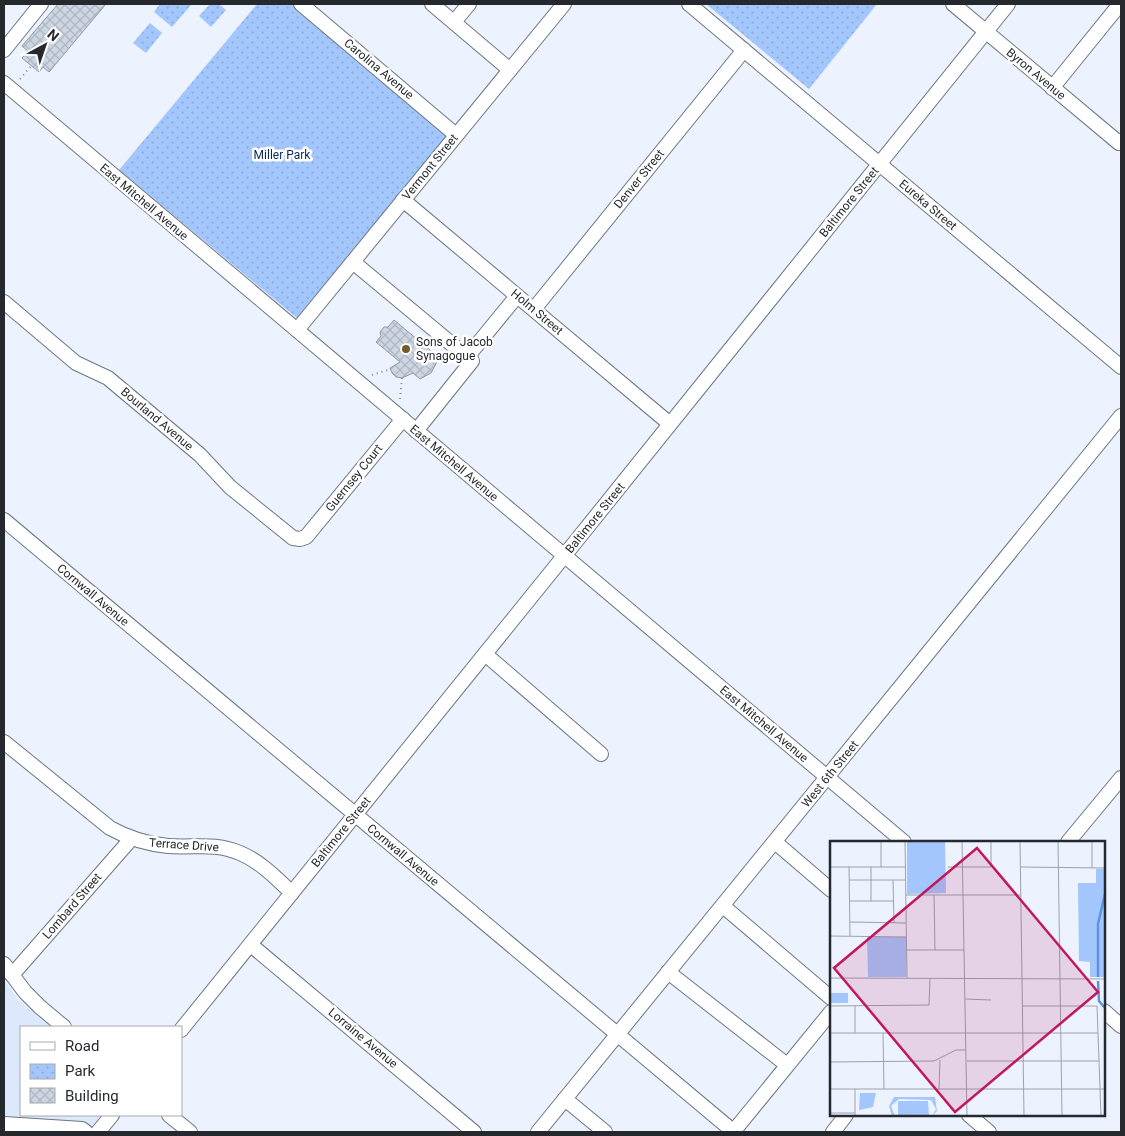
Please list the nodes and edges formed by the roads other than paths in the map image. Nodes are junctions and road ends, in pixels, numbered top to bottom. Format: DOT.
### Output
graph roads {
  1 [pos="41,4"];
  2 [pos="301,4"];
  3 [pos="432,4"];
  4 [pos="469,4"];
  5 [pos="564,4"];
  6 [pos="689,4"];
  7 [pos="953,4"];
  8 [pos="1008,4"];
  9 [pos="1120,4"];
  10 [pos="454,22"];
  11 [pos="985,32"];
  12 [pos="4,50"];
  13 [pos="744,50"];
  14 [pos="510,70"];
  15 [pos="4,85"];
  16 [pos="1052,88"];
  17 [pos="456,135"];
  18 [pos="1120,142"];
  19 [pos="879,164"];
  20 [pos="403,200"];
  21 [pos="353,262"];
  22 [pos="517,296"];
  23 [pos="4,302"];
  24 [pos="534,309"];
  25 [pos="297,330"];
  26 [pos="467,357"];
  27 [pos="1121,367"];
  28 [pos="1121,416"];
  29 [pos="403,419"];
  30 [pos="670,424"];
  31 [pos="416,430"];
  32 [pos="4,520"];
  33 [pos="306,537"];
  34 [pos="565,556"];
  35 [pos="485,654"];
  36 [pos="4,742"];
  37 [pos="601,754"];
  38 [pos="827,778"];
  39 [pos="1121,778"];
  40 [pos="355,815"];
  41 [pos="132,838"];
  42 [pos="903,841"];
  43 [pos="1069,841"];
  44 [pos="775,842"];
  45 [pos="830,889"];
  46 [pos="292,893"];
  47 [pos="723,906"];
  48 [pos="251,945"];
  49 [pos="8,969"];
  50 [pos="668,972"];
  51 [pos="830,997"];
  52 [pos="1105,1012"];
  53 [pos="830,1013"];
  54 [pos="63,1026"];
  55 [pos="1121,1026"];
  56 [pos="182,1029"];
  57 [pos="617,1034"];
  58 [pos="787,1066"];
  59 [pos="565,1099"];
  60 [pos="111,1116"];
  61 [pos="170,1116"];
  62 [pos="845,1116"];
  63 [pos="970,1116"];
  64 [pos="4,1124"];
  65 [pos="86,1132"];
  66 [pos="98,1132"];
  67 [pos="190,1132"];
  68 [pos="474,1132"];
  69 [pos="538,1132"];
  70 [pos="605,1132"];
  71 [pos="733,1132"];
  72 [pos="832,1132"];
  73 [pos="989,1132"];
  1 -- 12 [label="street"];
  2 -- 17 [label="street, Carolina Avenue"];
  3 -- 10 [label="street"];
  4 -- 10 [label="street"];
  5 -- 14 [label="street, Vermont Street"];
  6 -- 13 [label="street, Eureka Street"];
  7 -- 11 [label="street, Byron Avenue"];
  8 -- 11 [label="street, Baltimore Street"];
  9 -- 16 [label="street"];
  10 -- 14 [label="street"];
  11 -- 16 [label="street, Byron Avenue"];
  11 -- 19 [label="street, Baltimore Street"];
  13 -- 19 [label="street, Eureka Street"];
  13 -- 24 [label="street, Denver Street"];
  14 -- 17 [label="street, Vermont Street"];
  15 -- 25 [label="street, East Mitchell Avenue"];
  16 -- 18 [label="street, Byron Avenue"];
  17 -- 20 [label="street, Vermont Street"];
  19 -- 27 [label="street, Eureka Street"];
  19 -- 30 [label="street, Baltimore Street"];
  20 -- 21 [label="street, Vermont Street"];
  20 -- 22 [label="street, Holm Street"];
  21 -- 25 [label="street, Vermont Street"];
  21 -- 26 [label="street"];
  22 -- 24 [label="street, Holm Street"];
  22 -- 26 [label="street"];
  23 -- 33 [label="street, Bourland Avenue"];
  24 -- 30 [label="street, Holm Street"];
  25 -- 29 [label="street, East Mitchell Avenue"];
  26 -- 31 [label="street"];
  28 -- 38 [label="street, West 6th Street"];
  29 -- 31 [label="street, East Mitchell Avenue"];
  29 -- 33 [label="street, Guernsey Court"];
  30 -- 34 [label="street, Baltimore Street"];
  31 -- 34 [label="street, East Mitchell Avenue"];
  32 -- 40 [label="street, Cornwall Avenue"];
  34 -- 35 [label="street, Baltimore Street"];
  34 -- 38 [label="street, East Mitchell Avenue"];
  35 -- 37 [label="street"];
  35 -- 40 [label="street, Baltimore Street"];
  36 -- 41 [label="street, Terrace Drive"];
  38 -- 42 [label="street, East Mitchell Avenue"];
  38 -- 44 [label="street, West 6th Street"];
  39 -- 43 [label="street"];
  40 -- 46 [label="street, Baltimore Street"];
  40 -- 57 [label="street, Cornwall Avenue"];
  41 -- 46 [label="street, Terrace Drive"];
  41 -- 49 [label="street, Lombard Street"];
  44 -- 45 [label="street"];
  44 -- 47 [label="street, West 6th Street"];
  46 -- 48 [label="street, Baltimore Street"];
  47 -- 50 [label="street, West 6th Street"];
  47 -- 51 [label="street"];
  48 -- 56 [label="street, Baltimore Street"];
  48 -- 68 [label="street, Lorraine Avenue"];
  49 -- 54 [label="street"];
  50 -- 57 [label="street, West 6th Street"];
  50 -- 58 [label="street"];
  52 -- 55 [label="street"];
  53 -- 58 [label="street"];
  57 -- 59 [label="street, West 6th Street"];
  57 -- 71 [label="street, Cornwall Avenue"];
  58 -- 71 [label="street"];
  59 -- 69 [label="street, West 6th Street"];
  59 -- 70 [label="street"];
  60 -- 66 [label="street"];
  61 -- 67 [label="street"];
  62 -- 72 [label="street"];
  63 -- 73 [label="street"];
  64 -- 65 [label="street"];
}
